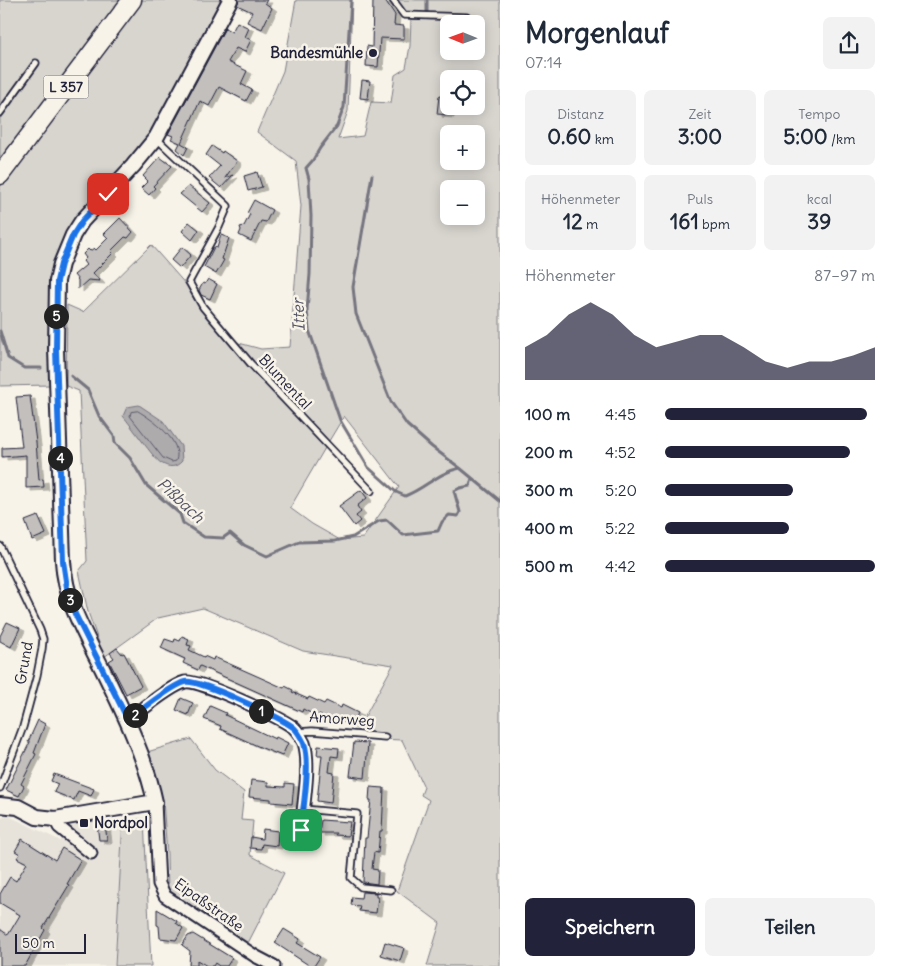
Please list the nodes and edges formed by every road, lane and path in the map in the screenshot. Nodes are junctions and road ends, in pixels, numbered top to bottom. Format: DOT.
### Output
graph roads {
  1 [pos="132,0"];
  2 [pos="230,0"];
  3 [pos="393,0"];
  4 [pos="440,16"];
  5 [pos="36,63"];
  6 [pos="0,114"];
  7 [pos="156,138"];
  8 [pos="0,175"];
  9 [pos="372,491"];
  10 [pos="0,546"];
  11 [pos="128,720"];
  12 [pos="297,732"];
  13 [pos="385,738"];
  14 [pos="0,788"];
  15 [pos="155,802"];
  16 [pos="0,805"];
  17 [pos="303,809"];
  18 [pos="55,819"];
  19 [pos="301,830"];
  20 [pos="91,852"];
  21 [pos="391,890"];
  22 [pos="254,961"];
  23 [pos="274,966"];
  1 -- 8 [label="main road, L 357"];
  2 -- 7 [label="street"];
  3 -- 4 [label="lane"];
  5 -- 6 [label="lane"];
  7 -- 9 [label="lane, Blumental"];
  7 -- 11 [label="street"];
  10 -- 14 [label="lane, Grund"];
  11 -- 12 [label="street, Amorweg"];
  11 -- 15 [label="street"];
  12 -- 13 [label="lane, Amorweg"];
  12 -- 17 [label="street, Amorweg"];
  15 -- 18 [label="street"];
  15 -- 22 [label="street, Eipaßstraße"];
  16 -- 18 [label="street"];
  17 -- 19 [label="street, Amorweg"];
  17 -- 21 [label="lane"];
  18 -- 20 [label="street"];
  22 -- 23 [label="street, Eipaßstraße"];
}
